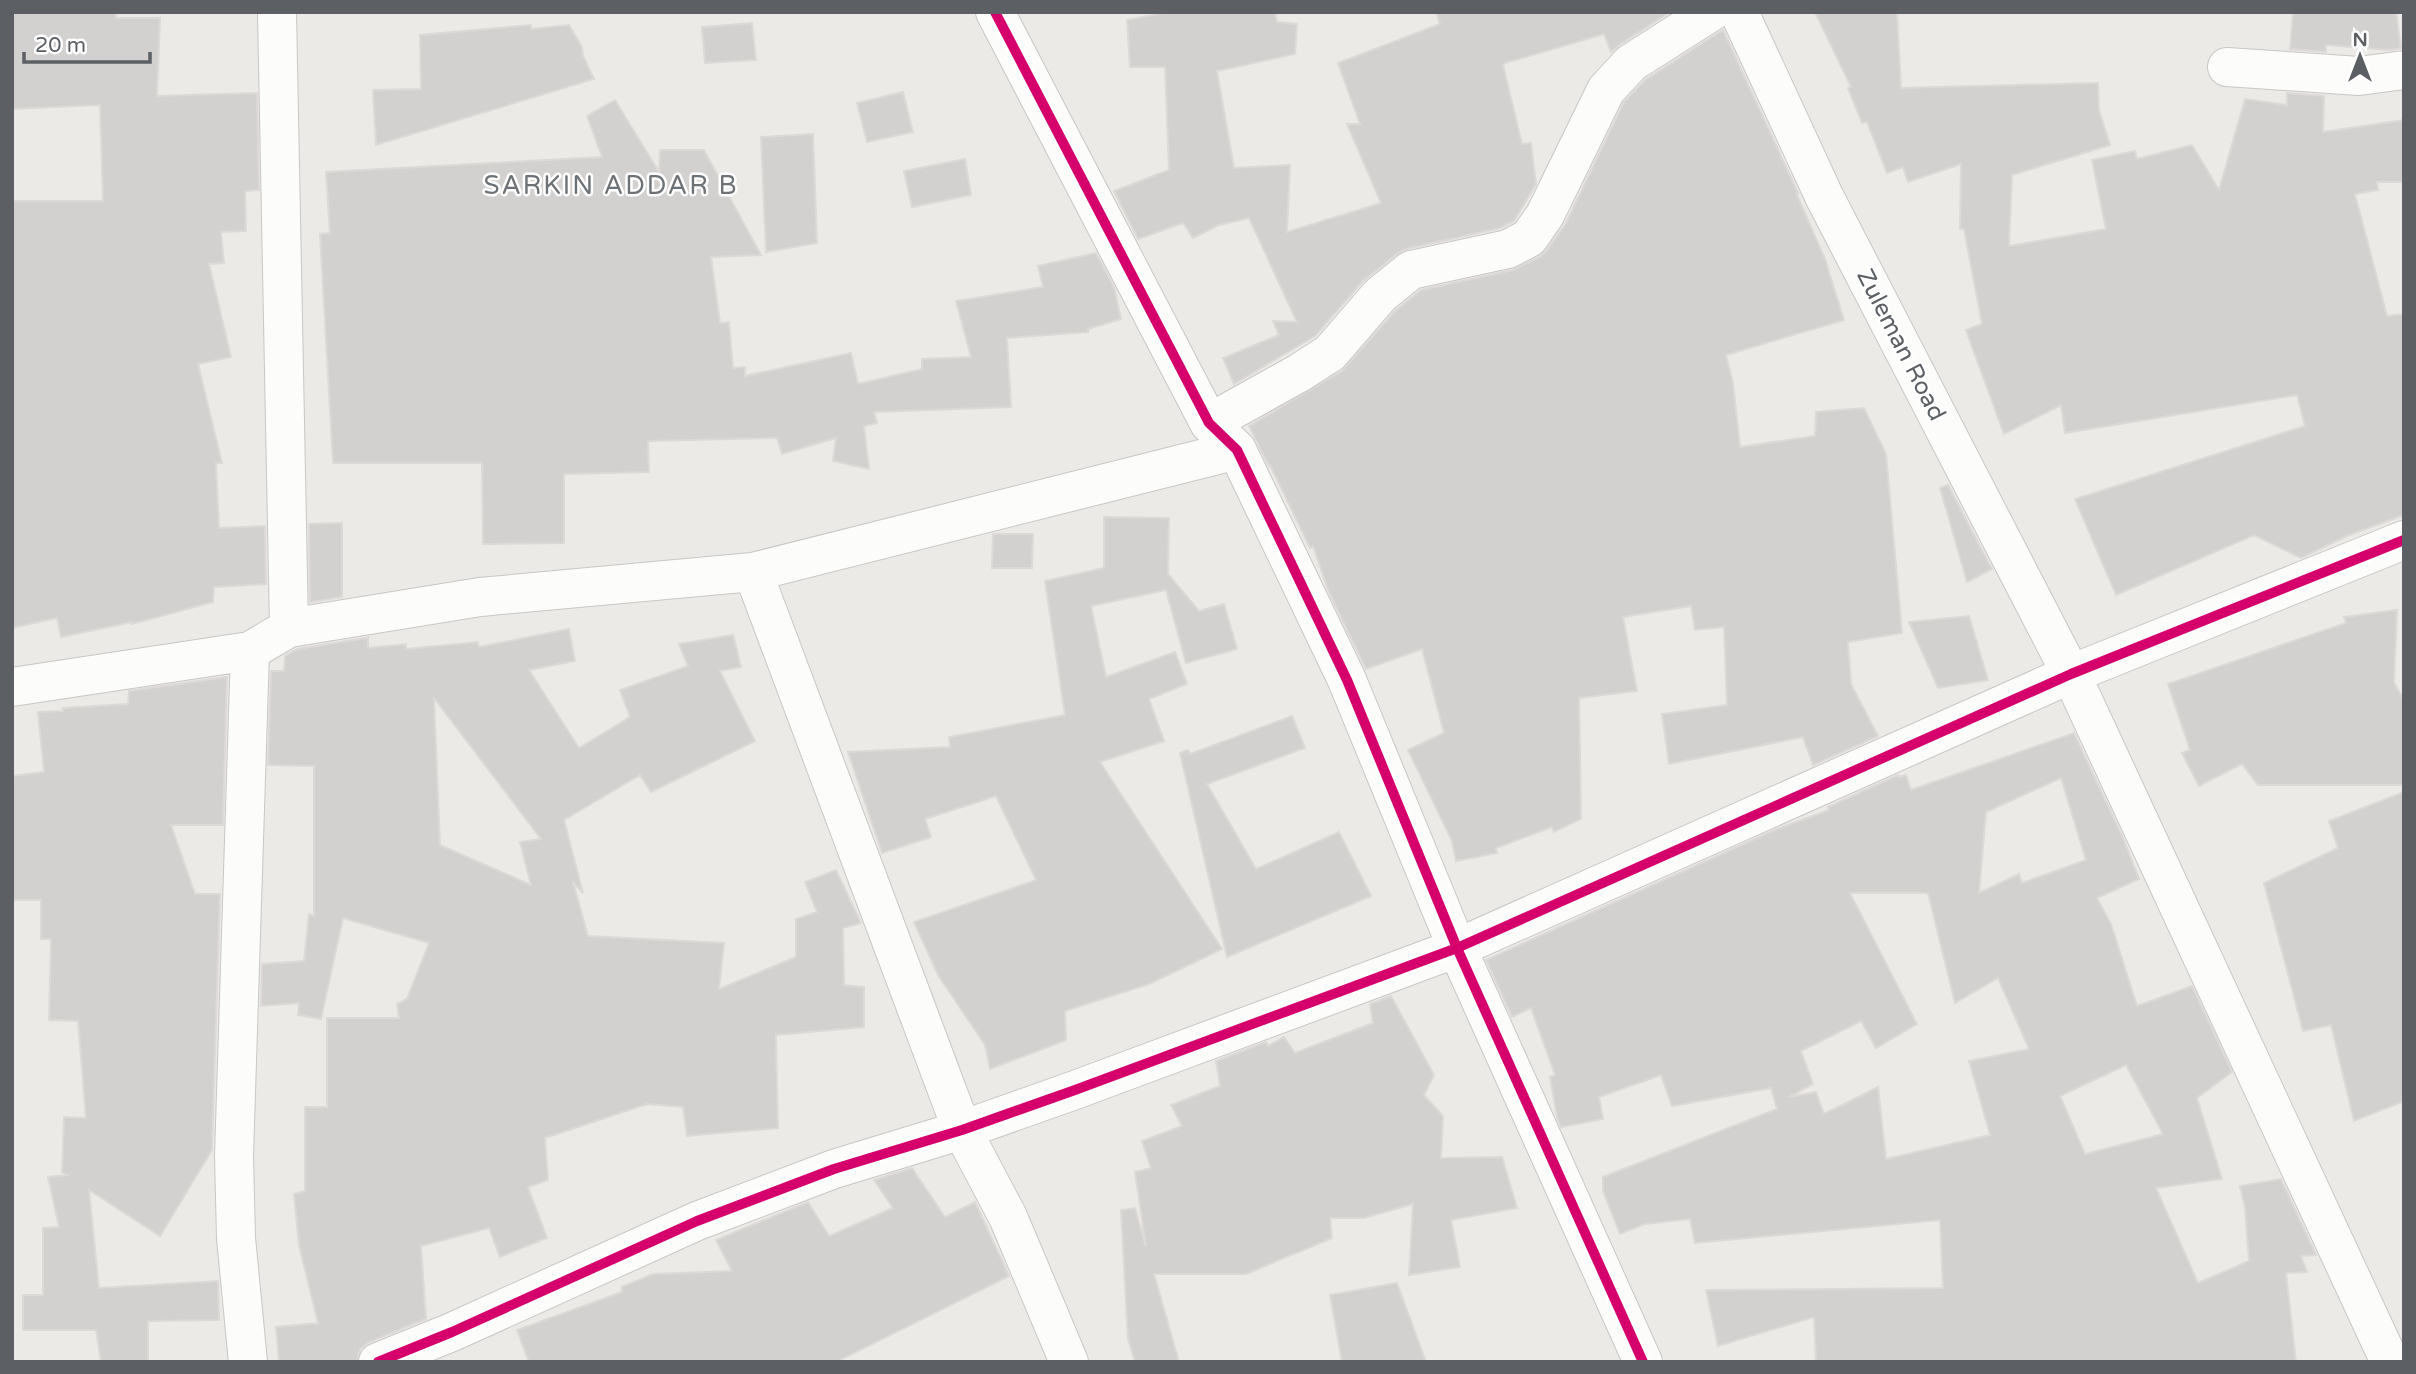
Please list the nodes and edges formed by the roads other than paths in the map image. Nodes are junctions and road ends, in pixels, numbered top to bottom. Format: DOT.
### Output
graph roads {
  1 [pos="277,12"];
  2 [pos="995,12"];
  3 [pos="1711,12"];
  4 [pos="1740,12"];
  5 [pos="2227,67"];
  6 [pos="2404,70"];
  7 [pos="1209,423"];
  8 [pos="1237,450"];
  9 [pos="2404,541"];
  10 [pos="753,572"];
  11 [pos="289,628"];
  12 [pos="250,651"];
  13 [pos="2071,674"];
  14 [pos="12,687"];
  15 [pos="1457,948"];
  16 [pos="962,1130"];
  17 [pos="248,1362"];
  18 [pos="378,1362"];
  19 [pos="1069,1362"];
  20 [pos="1643,1362"];
  21 [pos="2390,1362"];
  1 -- 11 [label="street"];
  2 -- 7 [label="street"];
  3 -- 7 [label="street"];
  4 -- 13 [label="street, Zuleman Road"];
  5 -- 6 [label="street"];
  7 -- 8 [label="street"];
  8 -- 10 [label="street"];
  8 -- 15 [label="street"];
  9 -- 13 [label="street"];
  10 -- 11 [label="street"];
  10 -- 16 [label="street"];
  11 -- 12 [label="street"];
  12 -- 14 [label="street"];
  12 -- 17 [label="street"];
  13 -- 15 [label="street"];
  13 -- 21 [label="street, Zuleman Road"];
  15 -- 16 [label="street"];
  15 -- 20 [label="street"];
  16 -- 18 [label="street"];
  16 -- 19 [label="street"];
}
